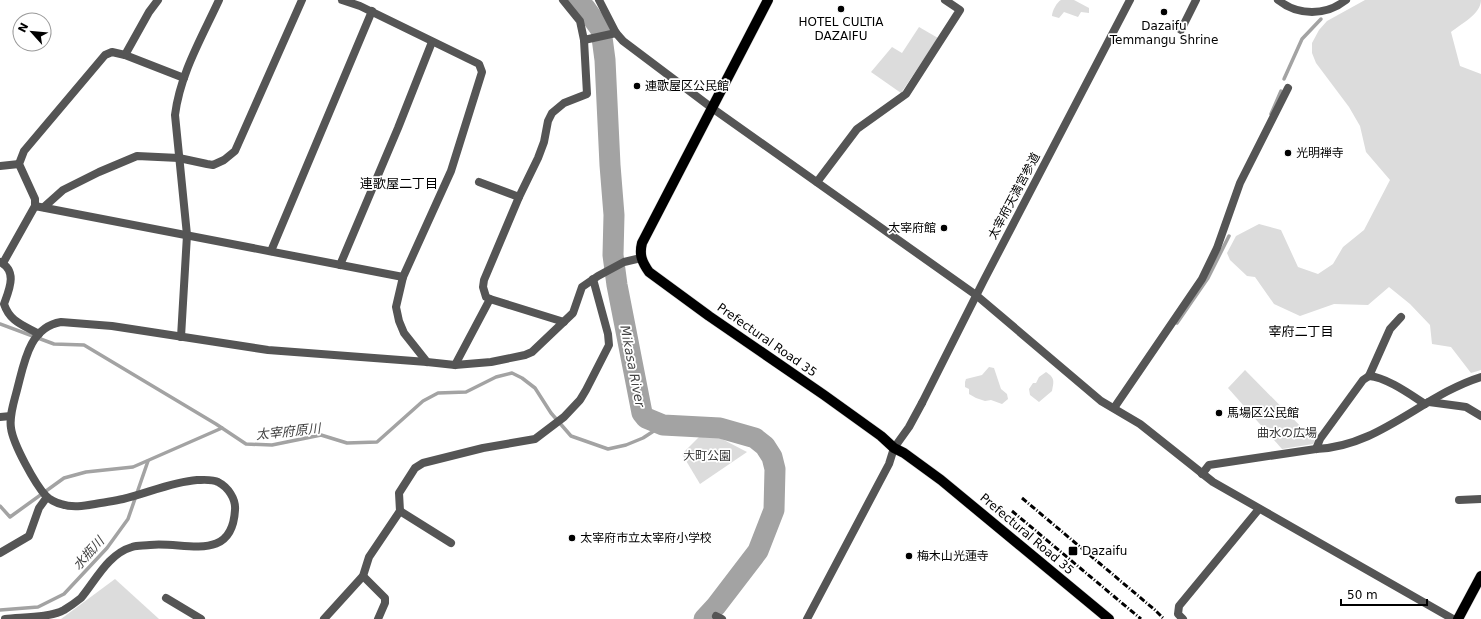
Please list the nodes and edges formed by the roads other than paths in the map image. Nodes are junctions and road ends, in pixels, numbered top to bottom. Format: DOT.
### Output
graph roads {
  1 [pos="158,0"];
  2 [pos="219,0"];
  3 [pos="302,0"];
  4 [pos="342,0"];
  5 [pos="563,0"];
  6 [pos="598,0"];
  7 [pos="768,0"];
  8 [pos="945,0"];
  9 [pos="1130,0"];
  10 [pos="1196,0"];
  11 [pos="1278,0"];
  12 [pos="1346,0"];
  13 [pos="372,11"];
  14 [pos="1181,30"];
  15 [pos="614,33"];
  16 [pos="587,40"];
  17 [pos="432,42"];
  18 [pos="125,55"];
  19 [pos="184,78"];
  20 [pos="1288,88"];
  21 [pos="712,108"];
  22 [pos="178,158"];
  23 [pos="19,164"];
  24 [pos="0,166"];
  25 [pos="479,182"];
  26 [pos="817,182"];
  27 [pos="519,197"];
  28 [pos="35,206"];
  29 [pos="44,207"];
  30 [pos="187,234"];
  31 [pos="271,251"];
  32 [pos="641,258"];
  33 [pos="2,262"];
  34 [pos="340,265"];
  35 [pos="403,277"];
  36 [pos="595,277"];
  37 [pos="976,295"];
  38 [pos="490,300"];
  39 [pos="1401,316"];
  40 [pos="564,322"];
  41 [pos="39,334"];
  42 [pos="181,337"];
  43 [pos="428,362"];
  44 [pos="455,365"];
  45 [pos="1369,376"];
  46 [pos="1481,377"];
  47 [pos="1427,403"];
  48 [pos="1114,408"];
  49 [pos="11,416"];
  50 [pos="1481,416"];
  51 [pos="0,417"];
  52 [pos="894,448"];
  53 [pos="1316,449"];
  54 [pos="1202,474"];
  55 [pos="47,497"];
  56 [pos="1459,500"];
  57 [pos="1481,500"];
  58 [pos="1259,509"];
  59 [pos="400,511"];
  60 [pos="451,543"];
  61 [pos="0,553"];
  62 [pos="363,576"];
  63 [pos="1481,576"];
  64 [pos="166,598"];
  65 [pos="5,619"];
  66 [pos="201,619"];
  67 [pos="324,619"];
  68 [pos="378,619"];
  69 [pos="807,619"];
  70 [pos="1109,619"];
  71 [pos="1183,619"];
  72 [pos="1453,619"];
  73 [pos="1458,619"];
  1 -- 18 [label="street"];
  2 -- 19 [label="street"];
  3 -- 22 [label="street"];
  4 -- 13 [label="street"];
  5 -- 16 [label="street"];
  6 -- 15 [label="street"];
  7 -- 21 [label="main road"];
  8 -- 26 [label="street"];
  9 -- 37 [label="street, 太宰府天満宮参道"];
  10 -- 14 [label="street"];
  11 -- 12 [label="street"];
  13 -- 17 [label="street"];
  13 -- 31 [label="street"];
  15 -- 16 [label="street"];
  15 -- 21 [label="street"];
  16 -- 27 [label="street"];
  17 -- 34 [label="street"];
  17 -- 35 [label="street"];
  18 -- 19 [label="street"];
  18 -- 23 [label="street"];
  19 -- 22 [label="street"];
  20 -- 48 [label="street"];
  21 -- 26 [label="street"];
  21 -- 32 [label="main road"];
  22 -- 29 [label="street"];
  22 -- 30 [label="street"];
  23 -- 24 [label="street"];
  23 -- 28 [label="street"];
  25 -- 27 [label="street"];
  26 -- 37 [label="street"];
  27 -- 38 [label="street"];
  28 -- 29 [label="street"];
  28 -- 33 [label="street"];
  29 -- 30 [label="street"];
  30 -- 31 [label="street"];
  30 -- 42 [label="street"];
  31 -- 34 [label="street"];
  32 -- 36 [label="street"];
  32 -- 52 [label="main road, Prefectural Road 35"];
  33 -- 41 [label="street"];
  34 -- 35 [label="street"];
  35 -- 43 [label="street"];
  36 -- 40 [label="street"];
  36 -- 59 [label="street"];
  37 -- 48 [label="street"];
  37 -- 52 [label="street, 太宰府天満宮参道"];
  38 -- 40 [label="street"];
  38 -- 44 [label="street"];
  39 -- 45 [label="street"];
  40 -- 44 [label="street"];
  41 -- 42 [label="street"];
  41 -- 49 [label="street"];
  42 -- 43 [label="street"];
  43 -- 44 [label="street"];
  45 -- 47 [label="street"];
  45 -- 53 [label="street"];
  46 -- 47 [label="street"];
  47 -- 50 [label="street"];
  47 -- 53 [label="street"];
  48 -- 54 [label="street"];
  49 -- 51 [label="street"];
  49 -- 55 [label="street"];
  52 -- 69 [label="street, 太宰府天満宮参道"];
  52 -- 70 [label="main road, Prefectural Road 35"];
  53 -- 54 [label="street"];
  54 -- 58 [label="street"];
  55 -- 61 [label="street"];
  55 -- 65 [label="street"];
  56 -- 57 [label="street"];
  58 -- 71 [label="street"];
  58 -- 72 [label="street"];
  59 -- 60 [label="street"];
  59 -- 62 [label="street"];
  62 -- 67 [label="street"];
  62 -- 68 [label="street"];
  63 -- 73 [label="main road"];
  64 -- 66 [label="street"];
}
